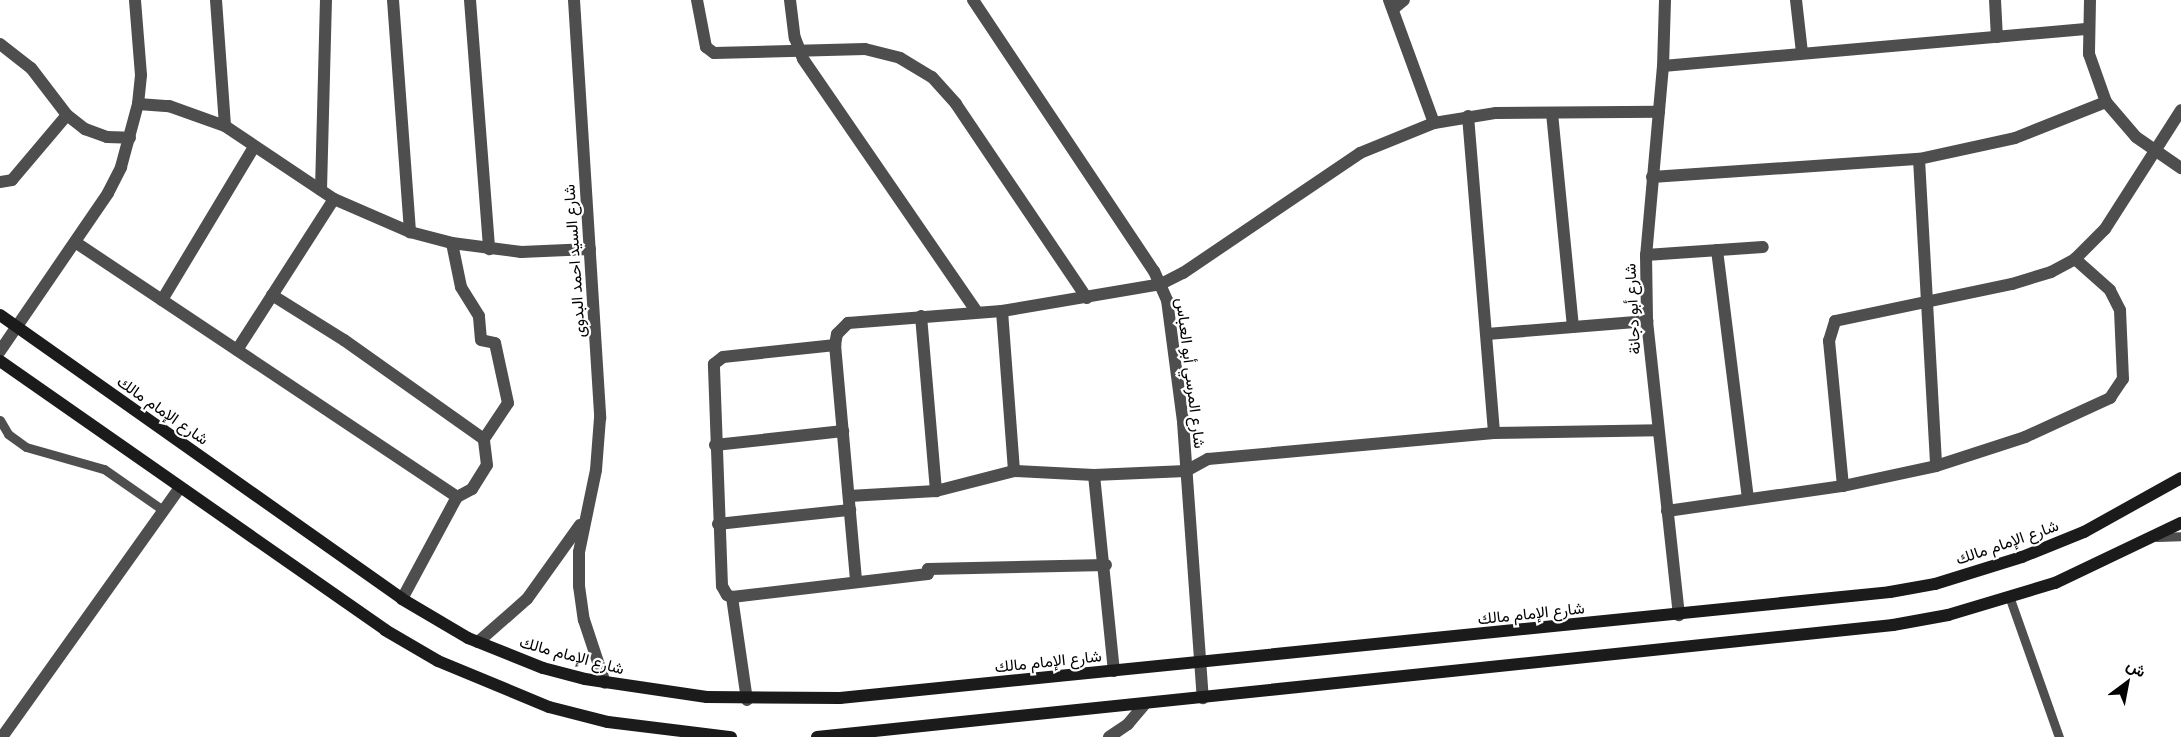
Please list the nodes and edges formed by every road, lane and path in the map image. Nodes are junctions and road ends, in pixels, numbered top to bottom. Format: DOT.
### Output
graph roads {
  1 [pos="135,0"];
  2 [pos="216,0"];
  3 [pos="326,0"];
  4 [pos="393,0"];
  5 [pos="470,0"];
  6 [pos="574,0"];
  7 [pos="697,0"];
  8 [pos="790,0"];
  9 [pos="972,0"];
  10 [pos="1404,0"];
  11 [pos="1665,0"];
  12 [pos="1796,0"];
  13 [pos="1995,0"];
  14 [pos="2090,0"];
  15 [pos="1391,4"];
  16 [pos="2088,29"];
  17 [pos="1997,37"];
  18 [pos="0,44"];
  19 [pos="799,51"];
  20 [pos="1802,53"];
  21 [pos="1663,66"];
  22 [pos="2106,102"];
  23 [pos="138,105"];
  24 [pos="2181,110"];
  25 [pos="1659,112"];
  26 [pos="1552,113"];
  27 [pos="66,115"];
  28 [pos="1468,116"];
  29 [pos="1434,123"];
  30 [pos="225,126"];
  31 [pos="130,138"];
  32 [pos="254,147"];
  33 [pos="2155,151"];
  34 [pos="1919,159"];
  35 [pos="2181,168"];
  36 [pos="1652,177"];
  37 [pos="0,182"];
  38 [pos="321,190"];
  39 [pos="334,199"];
  40 [pos="410,232"];
  41 [pos="75,242"];
  42 [pos="452,243"];
  43 [pos="1763,247"];
  44 [pos="489,249"];
  45 [pos="590,249"];
  46 [pos="1717,250"];
  47 [pos="1646,255"];
  48 [pos="2075,260"];
  49 [pos="1161,284"];
  50 [pos="272,295"];
  51 [pos="1087,298"];
  52 [pos="162,300"];
  53 [pos="1927,301"];
  54 [pos="1002,311"];
  55 [pos="977,312"];
  56 [pos="0,315"];
  57 [pos="921,316"];
  58 [pos="1647,321"];
  59 [pos="16,326"];
  60 [pos="1573,327"];
  61 [pos="1487,334"];
  62 [pos="835,345"];
  63 [pos="237,350"];
  64 [pos="0,351"];
  65 [pos="0,361"];
  66 [pos="0,420"];
  67 [pos="1658,430"];
  68 [pos="843,431"];
  69 [pos="1494,433"];
  70 [pos="484,440"];
  71 [pos="715,445"];
  72 [pos="1936,466"];
  73 [pos="1014,471"];
  74 [pos="1186,471"];
  75 [pos="1094,475"];
  76 [pos="2181,478"];
  77 [pos="1843,486"];
  78 [pos="180,487"];
  79 [pos="936,491"];
  80 [pos="849,496"];
  81 [pos="457,497"];
  82 [pos="1749,499"];
  83 [pos="163,510"];
  84 [pos="850,510"];
  85 [pos="1667,511"];
  86 [pos="584,519"];
  87 [pos="2181,523"];
  88 [pos="718,524"];
  89 [pos="2181,536"];
  90 [pos="2157,537"];
  91 [pos="1106,565"];
  92 [pos="856,580"];
  93 [pos="2009,596"];
  94 [pos="732,597"];
  95 [pos="402,599"];
  96 [pos="1679,615"];
  97 [pos="478,642"];
  98 [pos="1201,663"];
  99 [pos="1114,671"];
  100 [pos="605,683"];
  101 [pos="1203,698"];
  102 [pos="747,700"];
  103 [pos="1145,704"];
  104 [pos="2,737"];
  105 [pos="731,737"];
  106 [pos="817,737"];
  107 [pos="1109,737"];
  108 [pos="2060,737"];
  1 -- 23 [label="street"];
  2 -- 30 [label="street"];
  3 -- 38 [label="street"];
  4 -- 40 [label="street"];
  5 -- 44 [label="street"];
  6 -- 45 [label="street, شارع السيد احمد البدوى"];
  7 -- 19 [label="street"];
  8 -- 19 [label="street"];
  9 -- 49 [label="street, شارع المرسي أبو العباس"];
  10 -- 15 [label="street"];
  11 -- 21 [label="street, شارع أبو دجانة"];
  12 -- 20 [label="street"];
  13 -- 17 [label="street"];
  14 -- 16 [label="street"];
  15 -- 29 [label="street"];
  16 -- 17 [label="street"];
  16 -- 22 [label="street"];
  17 -- 20 [label="street"];
  18 -- 27 [label="street"];
  19 -- 51 [label="street"];
  19 -- 55 [label="street"];
  20 -- 21 [label="street"];
  21 -- 25 [label="street, شارع أبو دجانة"];
  22 -- 33 [label="street"];
  22 -- 34 [label="street"];
  23 -- 30 [label="street"];
  23 -- 31 [label="street"];
  24 -- 33 [label="street"];
  25 -- 26 [label="street"];
  25 -- 36 [label="street, شارع أبو دجانة"];
  26 -- 28 [label="street"];
  26 -- 60 [label="street"];
  27 -- 31 [label="street"];
  27 -- 37 [label="street"];
  28 -- 29 [label="street"];
  28 -- 61 [label="street"];
  29 -- 49 [label="street"];
  30 -- 32 [label="street"];
  31 -- 41 [label="street"];
  32 -- 38 [label="street"];
  32 -- 52 [label="street"];
  33 -- 35 [label="street"];
  33 -- 48 [label="street"];
  34 -- 36 [label="street"];
  34 -- 53 [label="street"];
  36 -- 47 [label="street, شارع أبو دجانة"];
  38 -- 39 [label="street"];
  39 -- 40 [label="street"];
  39 -- 50 [label="street"];
  40 -- 42 [label="street"];
  41 -- 52 [label="street"];
  41 -- 59 [label="street"];
  42 -- 44 [label="street"];
  42 -- 70 [label="street"];
  43 -- 46 [label="street"];
  44 -- 45 [label="street"];
  45 -- 86 [label="street, شارع السيد احمد البدوى"];
  46 -- 47 [label="street"];
  46 -- 82 [label="street"];
  47 -- 58 [label="street, شارع أبو دجانة"];
  48 -- 53 [label="street"];
  48 -- 72 [label="street"];
  49 -- 51 [label="street"];
  49 -- 74 [label="street, شارع المرسي أبو العباس"];
  50 -- 63 [label="street"];
  50 -- 70 [label="street"];
  51 -- 54 [label="street"];
  52 -- 63 [label="street"];
  53 -- 72 [label="street"];
  53 -- 77 [label="street"];
  54 -- 55 [label="street"];
  54 -- 73 [label="street"];
  55 -- 57 [label="street"];
  56 -- 59 [label="street, شارع الإمام مالك"];
  57 -- 62 [label="street"];
  57 -- 79 [label="street"];
  58 -- 60 [label="street"];
  58 -- 67 [label="street, شارع أبو دجانة"];
  59 -- 64 [label="street"];
  59 -- 95 [label="street, شارع الإمام مالك"];
  60 -- 61 [label="street"];
  61 -- 69 [label="street"];
  62 -- 68 [label="street"];
  62 -- 71 [label="street"];
  63 -- 81 [label="street"];
  65 -- 78 [label="street"];
  66 -- 83 [label="lane"];
  67 -- 69 [label="street"];
  67 -- 85 [label="street, شارع أبو دجانة"];
  68 -- 71 [label="street"];
  68 -- 80 [label="street"];
  69 -- 74 [label="street"];
  70 -- 81 [label="street"];
  71 -- 88 [label="street"];
  72 -- 77 [label="street"];
  73 -- 75 [label="street"];
  73 -- 79 [label="street"];
  74 -- 75 [label="street"];
  74 -- 98 [label="street, شارع المرسي أبو العباس"];
  75 -- 91 [label="street"];
  76 -- 96 [label="street, شارع الإمام مالك"];
  77 -- 82 [label="street"];
  78 -- 83 [label="street"];
  78 -- 105 [label="street"];
  79 -- 80 [label="street"];
  80 -- 84 [label="street"];
  81 -- 95 [label="street"];
  82 -- 85 [label="street"];
  83 -- 104 [label="street"];
  84 -- 88 [label="street"];
  84 -- 92 [label="street"];
  85 -- 96 [label="street, شارع أبو دجانة"];
  86 -- 97 [label="street, شارع السيد احمد البدوى"];
  86 -- 100 [label="street, شارع السيد احمد البدوى"];
  87 -- 90 [label="street"];
  88 -- 94 [label="street"];
  89 -- 90 [label="lane"];
  90 -- 93 [label="street"];
  91 -- 92 [label="street"];
  91 -- 99 [label="street"];
  92 -- 94 [label="street"];
  93 -- 101 [label="street"];
  93 -- 108 [label="lane"];
  94 -- 102 [label="street"];
  95 -- 97 [label="street, شارع الإمام مالك"];
  96 -- 98 [label="street, شارع الإمام مالك"];
  97 -- 100 [label="street, شارع الإمام مالك"];
  98 -- 99 [label="street, شارع الإمام مالك"];
  98 -- 101 [label="street, شارع المرسي أبو العباس"];
  99 -- 102 [label="street, شارع الإمام مالك"];
  100 -- 102 [label="street, شارع الإمام مالك"];
  101 -- 103 [label="street"];
  103 -- 106 [label="street"];
  103 -- 107 [label="street"];
}
